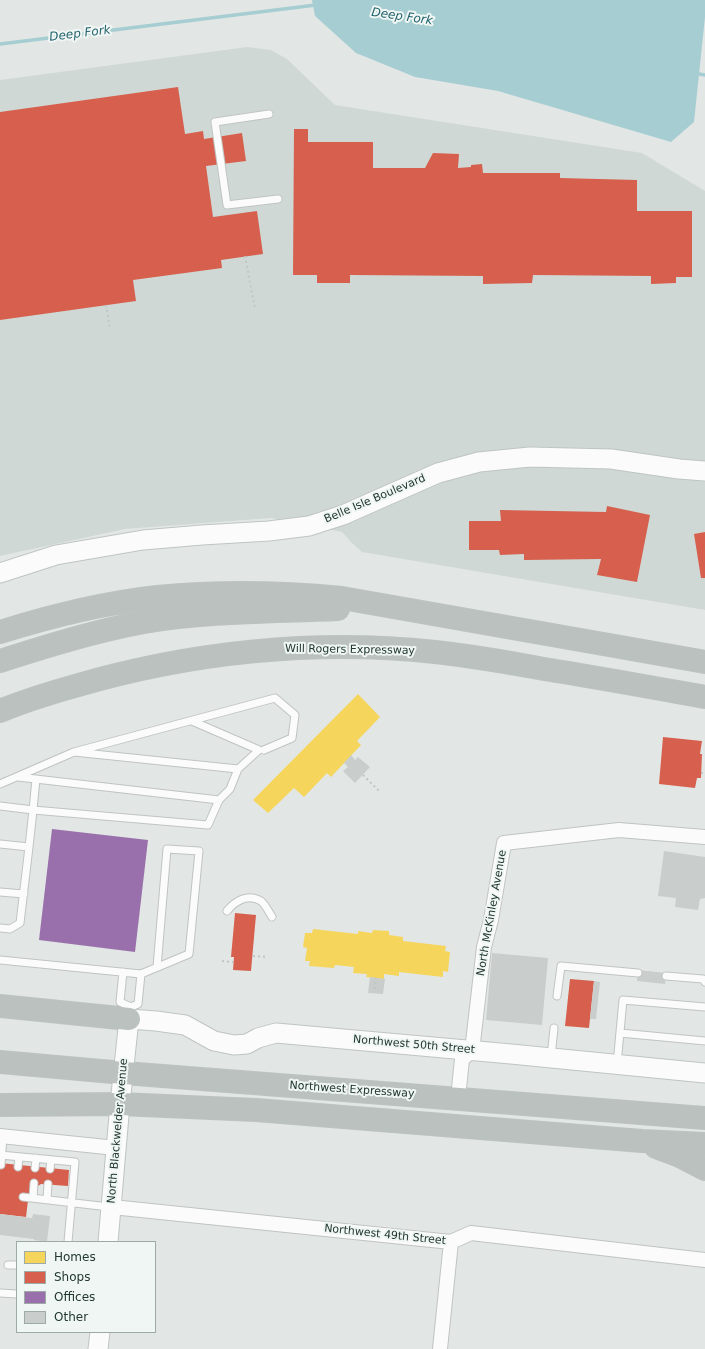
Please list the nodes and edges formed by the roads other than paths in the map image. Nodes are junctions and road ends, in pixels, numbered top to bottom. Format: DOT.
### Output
graph roads {
  1 [pos="269,114"];
  2 [pos="278,199"];
  3 [pos="705,471"];
  4 [pos="0,573"];
  5 [pos="400,607"];
  6 [pos="0,632"];
  7 [pos="0,662"];
  8 [pos="705,662"];
  9 [pos="104,677"];
  10 [pos="705,697"];
  11 [pos="0,711"];
  12 [pos="192,721"];
  13 [pos="0,728"];
  14 [pos="264,750"];
  15 [pos="74,752"];
  16 [pos="238,769"];
  17 [pos="17,777"];
  18 [pos="36,779"];
  19 [pos="0,784"];
  20 [pos="219,800"];
  21 [pos="0,806"];
  22 [pos="33,810"];
  23 [pos="705,837"];
  24 [pos="0,844"];
  25 [pos="29,847"];
  26 [pos="0,892"];
  27 [pos="24,894"];
  28 [pos="227,911"];
  29 [pos="272,917"];
  30 [pos="0,928"];
  31 [pos="0,960"];
  32 [pos="156,967"];
  33 [pos="123,972"];
  34 [pos="638,973"];
  35 [pos="141,974"];
  36 [pos="666,976"];
  37 [pos="705,982"];
  38 [pos="558,996"];
  39 [pos="0,1006"];
  40 [pos="705,1007"];
  41 [pos="130,1013"];
  42 [pos="554,1028"];
  43 [pos="620,1033"];
  44 [pos="705,1041"];
  45 [pos="472,1051"];
  46 [pos="551,1058"];
  47 [pos="0,1062"];
  48 [pos="617,1065"];
  49 [pos="124,1073"];
  50 [pos="705,1073"];
  51 [pos="458,1098"];
  52 [pos="0,1104"];
  53 [pos="120,1104"];
  54 [pos="705,1118"];
  55 [pos="2,1136"];
  56 [pos="642,1141"];
  57 [pos="705,1144"];
  58 [pos="116,1148"];
  59 [pos="1,1155"];
  60 [pos="19,1156"];
  61 [pos="36,1158"];
  62 [pos="50,1160"];
  63 [pos="1,1165"];
  64 [pos="18,1167"];
  65 [pos="35,1168"];
  66 [pos="50,1169"];
  67 [pos="705,1169"];
  68 [pos="34,1183"];
  69 [pos="48,1184"];
  70 [pos="23,1197"];
  71 [pos="33,1198"];
  72 [pos="47,1199"];
  73 [pos="72,1202"];
  74 [pos="112,1207"];
  75 [pos="68,1241"];
  76 [pos="108,1241"];
  77 [pos="451,1242"];
  78 [pos="705,1260"];
  79 [pos="8,1264"];
  80 [pos="16,1265"];
  81 [pos="0,1293"];
  82 [pos="16,1294"];
  83 [pos="100,1333"];
  84 [pos="98,1349"];
  85 [pos="440,1349"];
  1 -- 2 [label="lane"];
  3 -- 4 [label="street, Belle Isle Boulevard"];
  5 -- 6 [label="highway"];
  5 -- 7 [label="highway"];
  5 -- 8 [label="highway"];
  9 -- 10 [label="highway, Will Rogers Expressway"];
  9 -- 11 [label="highway, Will Rogers Expressway"];
  9 -- 13 [label="highway"];
  12 -- 14 [label="lane"];
  12 -- 15 [label="lane"];
  12 -- 16 [label="lane"];
  15 -- 16 [label="lane"];
  15 -- 17 [label="lane"];
  16 -- 20 [label="lane"];
  17 -- 18 [label="lane"];
  17 -- 19 [label="lane"];
  18 -- 20 [label="lane"];
  18 -- 22 [label="lane"];
  20 -- 22 [label="lane"];
  21 -- 22 [label="lane"];
  22 -- 25 [label="lane"];
  23 -- 45 [label="street, North McKinley Avenue"];
  24 -- 25 [label="lane"];
  25 -- 27 [label="lane"];
  26 -- 27 [label="lane"];
  27 -- 30 [label="lane"];
  28 -- 29 [label="lane"];
  31 -- 33 [label="lane"];
  32 -- 32 [label="lane"];
  32 -- 35 [label="lane"];
  33 -- 35 [label="lane"];
  33 -- 41 [label="lane"];
  34 -- 38 [label="lane"];
  35 -- 41 [label="lane"];
  36 -- 37 [label="lane"];
  39 -- 41 [label="highway"];
  40 -- 43 [label="lane"];
  41 -- 45 [label="street, Northwest 50th Street"];
  41 -- 49 [label="street, North Blackwelder Avenue"];
  42 -- 46 [label="lane"];
  43 -- 44 [label="lane"];
  43 -- 48 [label="lane"];
  45 -- 46 [label="street, Northwest 50th Street"];
  45 -- 51 [label="street, North McKinley Avenue"];
  46 -- 48 [label="street, Northwest 50th Street"];
  47 -- 49 [label="highway, Northwest Expressway"];
  48 -- 50 [label="street, Northwest 50th Street"];
  49 -- 51 [label="highway, Northwest Expressway"];
  49 -- 53 [label="street, North Blackwelder Avenue"];
  51 -- 54 [label="highway, Northwest Expressway"];
  52 -- 53 [label="highway"];
  53 -- 56 [label="highway"];
  53 -- 58 [label="street, North Blackwelder Avenue"];
  55 -- 58 [label="street"];
  55 -- 59 [label="lane"];
  56 -- 57 [label="highway"];
  56 -- 67 [label="highway"];
  58 -- 74 [label="street, North Blackwelder Avenue"];
  59 -- 60 [label="lane"];
  59 -- 63 [label="lane"];
  60 -- 61 [label="lane"];
  60 -- 64 [label="lane"];
  61 -- 62 [label="lane"];
  61 -- 65 [label="lane"];
  62 -- 66 [label="lane"];
  62 -- 73 [label="lane"];
  68 -- 71 [label="lane"];
  69 -- 72 [label="lane"];
  70 -- 71 [label="lane"];
  71 -- 72 [label="lane"];
  72 -- 73 [label="lane"];
  73 -- 74 [label="lane"];
  73 -- 75 [label="lane"];
  74 -- 76 [label="street, North Blackwelder Avenue"];
  74 -- 77 [label="street, Northwest 49th Street"];
  77 -- 78 [label="street, Northwest 49th Street"];
  77 -- 85 [label="street"];
  79 -- 80 [label="lane"];
  81 -- 82 [label="lane"];
  83 -- 84 [label="street"];
}
